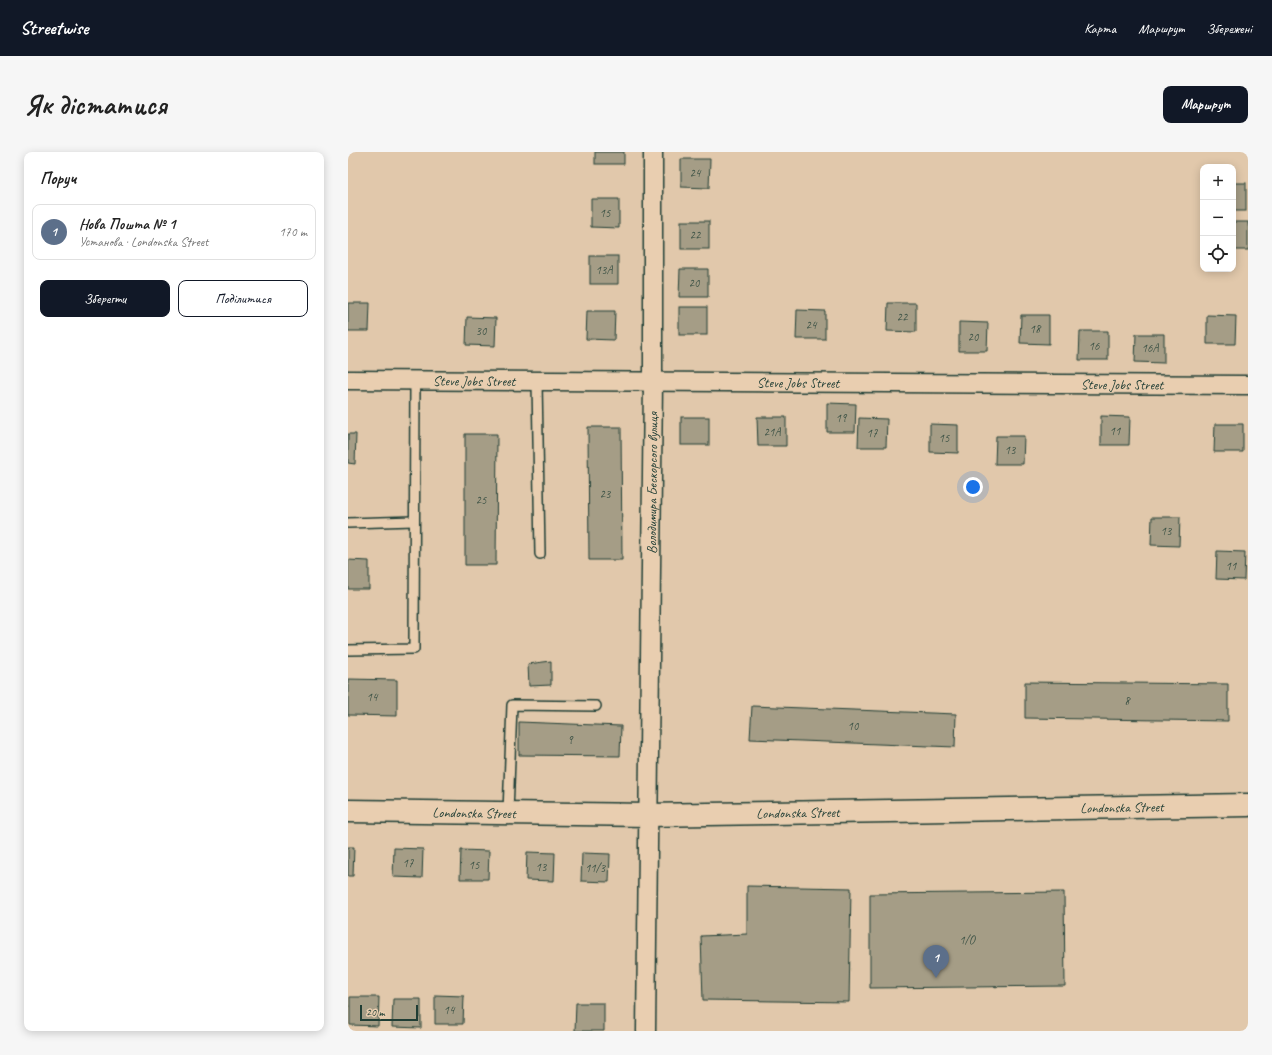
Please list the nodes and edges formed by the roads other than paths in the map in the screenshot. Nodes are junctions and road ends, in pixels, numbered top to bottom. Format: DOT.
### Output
graph roads {
  1 [pos="653,152"];
  2 [pos="348,380"];
  3 [pos="415,381"];
  4 [pos="537,382"];
  5 [pos="653,382"];
  6 [pos="1248,385"];
  7 [pos="414,521"];
  8 [pos="348,523"];
  9 [pos="540,554"];
  10 [pos="348,650"];
  11 [pos="596,706"];
  12 [pos="1248,805"];
  13 [pos="348,811"];
  14 [pos="508,813"];
  15 [pos="648,815"];
  16 [pos="646,1031"];
  1 -- 5 [label="street, Володимира Бескорсого вулиця"];
  2 -- 3 [label="street, Steve Jobs Street"];
  3 -- 4 [label="street, Steve Jobs Street"];
  3 -- 7 [label="lane"];
  4 -- 5 [label="street, Steve Jobs Street"];
  4 -- 9 [label="lane"];
  5 -- 6 [label="street, Steve Jobs Street"];
  5 -- 15 [label="street, Володимира Бескорсого вулиця"];
  7 -- 8 [label="lane"];
  7 -- 10 [label="lane"];
  11 -- 14 [label="lane"];
  12 -- 15 [label="street, Londonska Street"];
  13 -- 14 [label="street, Londonska Street"];
  14 -- 15 [label="street, Londonska Street"];
  15 -- 16 [label="street, Володимира Бескорсого вулиця"];
}
